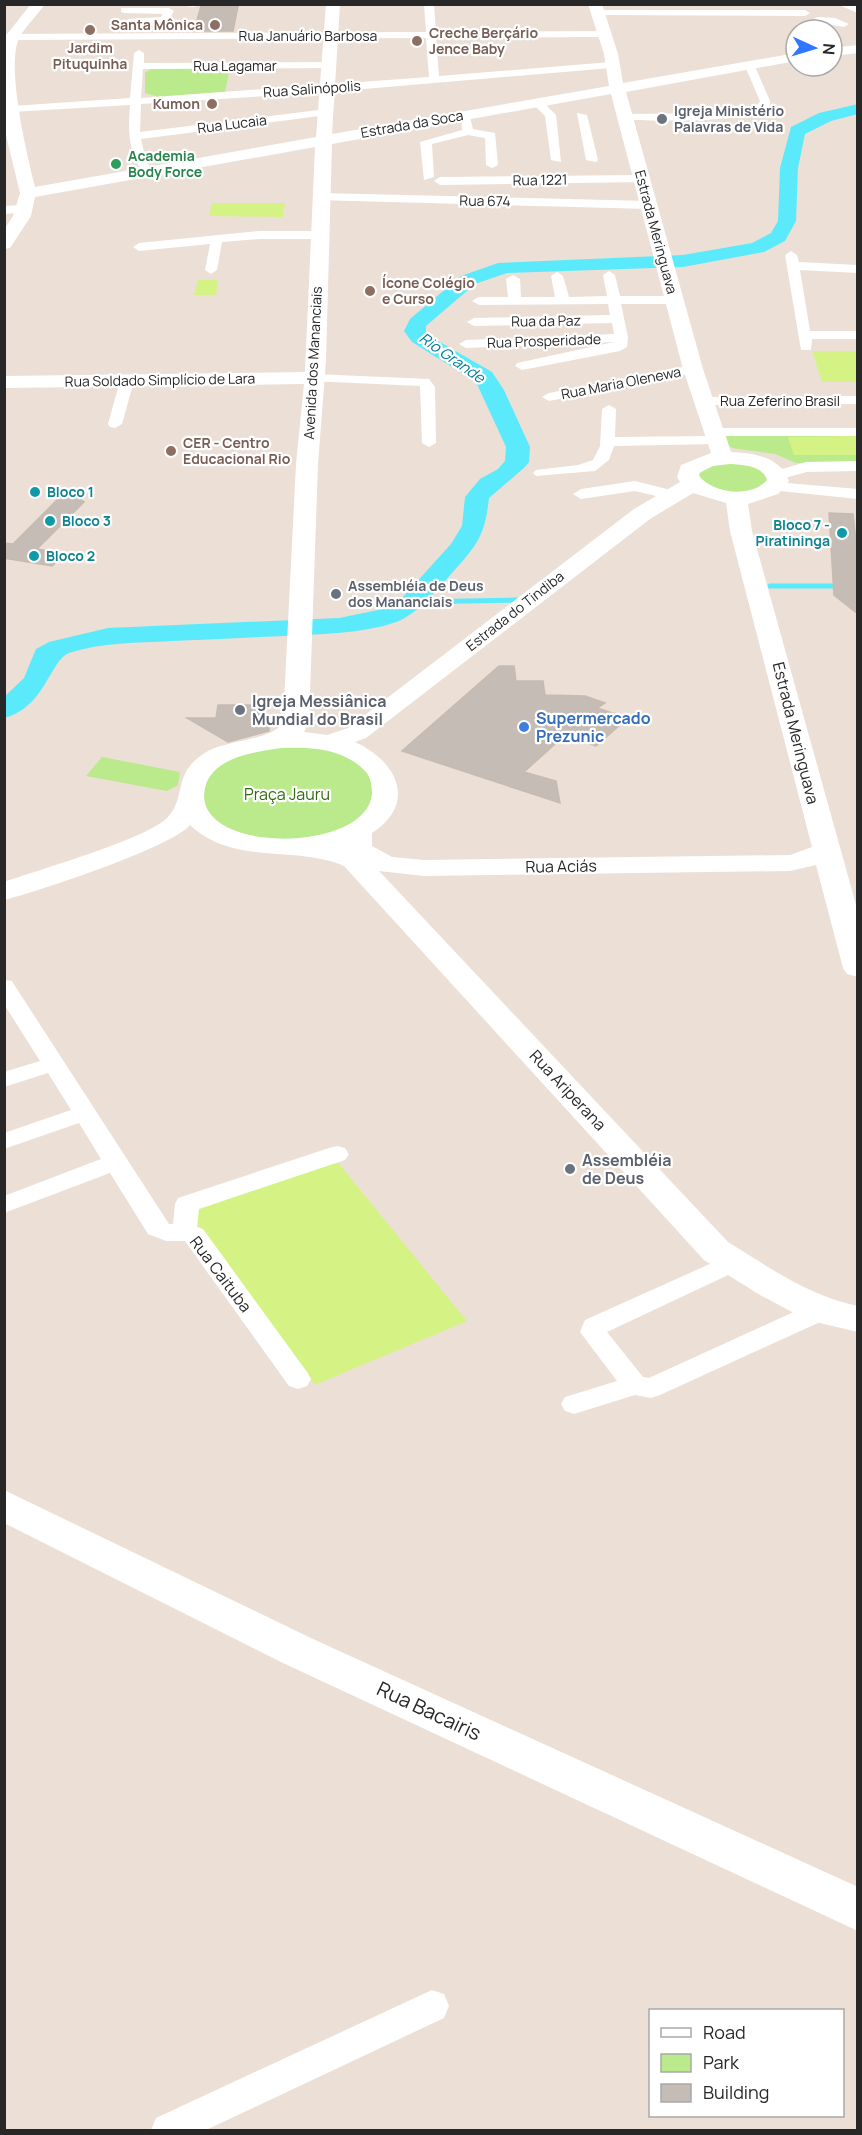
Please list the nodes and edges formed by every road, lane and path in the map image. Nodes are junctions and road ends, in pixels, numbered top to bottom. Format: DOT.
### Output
graph roads {
  1 [pos="39,4"];
  2 [pos="194,4"];
  3 [pos="333,4"];
  4 [pos="429,4"];
  5 [pos="684,4"];
  6 [pos="783,4"];
  7 [pos="844,4"];
  8 [pos="126,7"];
  9 [pos="170,8"];
  10 [pos="596,9"];
  11 [pos="758,9"];
  12 [pos="858,10"];
  13 [pos="672,13"];
  14 [pos="805,13"];
  15 [pos="810,18"];
  16 [pos="117,21"];
  17 [pos="765,26"];
  18 [pos="603,34"];
  19 [pos="431,35"];
  20 [pos="330,36"];
  21 [pos="8,37"];
  22 [pos="109,37"];
  23 [pos="140,37"];
  24 [pos="784,59"];
  25 [pos="749,64"];
  26 [pos="330,65"];
  27 [pos="611,65"];
  28 [pos="140,66"];
  29 [pos="434,80"];
  30 [pos="329,88"];
  31 [pos="618,88"];
  32 [pos="134,101"];
  33 [pos="537,102"];
  34 [pos="12,110"];
  35 [pos="581,114"];
  36 [pos="465,115"];
  37 [pos="626,117"];
  38 [pos="326,132"];
  39 [pos="468,132"];
  40 [pos="9,135"];
  41 [pos="137,136"];
  42 [pos="569,136"];
  43 [pos="557,160"];
  44 [pos="592,160"];
  45 [pos="492,165"];
  46 [pos="147,171"];
  47 [pos="641,179"];
  48 [pos="26,194"];
  49 [pos="320,197"];
  50 [pos="649,205"];
  51 [pos="4,210"];
  52 [pos="320,235"];
  53 [pos="217,238"];
  54 [pos="4,244"];
  55 [pos="139,247"];
  56 [pos="858,269"];
  57 [pos="211,270"];
  58 [pos="609,275"];
  59 [pos="556,276"];
  60 [pos="513,279"];
  61 [pos="614,300"];
  62 [pos="675,300"];
  63 [pos="479,301"];
  64 [pos="515,301"];
  65 [pos="563,301"];
  66 [pos="617,319"];
  67 [pos="474,322"];
  68 [pos="858,335"];
  69 [pos="622,341"];
  70 [pos="466,344"];
  71 [pos="522,366"];
  72 [pos="693,369"];
  73 [pos="315,378"];
  74 [pos="127,381"];
  75 [pos="4,382"];
  76 [pos="549,397"];
  77 [pos="858,400"];
  78 [pos="703,401"];
  79 [pos="609,409"];
  80 [pos="115,424"];
  81 [pos="858,432"];
  82 [pos="609,442"];
  83 [pos="429,443"];
  84 [pos="718,443"];
  85 [pos="858,466"];
  86 [pos="541,473"];
  87 [pos="776,481"];
  88 [pos="686,491"];
  89 [pos="581,494"];
  90 [pos="858,494"];
  91 [pos="736,497"];
  92 [pos="289,731"];
  93 [pos="356,743"];
  94 [pos="191,807"];
  95 [pos="358,829"];
  96 [pos="217,833"];
  97 [pos="144,842"];
  98 [pos="293,847"];
  99 [pos="830,864"];
  100 [pos="424,868"];
  101 [pos="4,892"];
  102 [pos="393,900"];
  103 [pos="858,968"];
  104 [pos="4,986"];
  105 [pos="53,1064"];
  106 [pos="4,1080"];
  107 [pos="83,1114"];
  108 [pos="4,1141"];
  109 [pos="337,1154"];
  110 [pos="113,1163"];
  111 [pos="4,1205"];
  112 [pos="184,1231"];
  113 [pos="732,1263"];
  114 [pos="820,1311"];
  115 [pos="858,1319"];
  116 [pos="298,1379"];
  117 [pos="635,1385"];
  118 [pos="574,1404"];
  119 [pos="4,1505"];
  120 [pos="858,1910"];
  121 [pos="432,2006"];
  122 [pos="168,2130"];
  1 -- 21 [label="street"];
  2 -- 9 [label="street"];
  3 -- 20 [label="street, Avenida dos Mananciais"];
  4 -- 19 [label="street"];
  5 -- 13 [label="street"];
  6 -- 14 [label="street"];
  7 -- 12 [label="street"];
  8 -- 9 [label="street"];
  8 -- 16 [label="street"];
  9 -- 16 [label="street"];
  10 -- 13 [label="street"];
  10 -- 18 [label="street, Estrada Meringuava"];
  11 -- 13 [label="street"];
  11 -- 14 [label="street"];
  11 -- 17 [label="street"];
  14 -- 15 [label="street"];
  16 -- 22 [label="street"];
  18 -- 19 [label="street, Rua Januário Barbosa"];
  18 -- 27 [label="street, Estrada Meringuava"];
  19 -- 20 [label="street, Rua Januário Barbosa"];
  19 -- 29 [label="street"];
  20 -- 23 [label="street, Rua Januário Barbosa"];
  20 -- 26 [label="street, Avenida dos Mananciais"];
  21 -- 22 [label="street, Rua Januário Barbosa"];
  21 -- 34 [label="street"];
  22 -- 23 [label="street, Rua Januário Barbosa"];
  23 -- 28 [label="street"];
  24 -- 25 [label="street, Estrada da Soca"];
  25 -- 31 [label="street, Estrada da Soca"];
  25 -- 37 [label="street"];
  26 -- 28 [label="street, Rua Lagamar"];
  26 -- 30 [label="street, Avenida dos Mananciais"];
  27 -- 29 [label="street, Rua Salinópolis"];
  27 -- 31 [label="street, Estrada Meringuava"];
  28 -- 32 [label="street"];
  29 -- 30 [label="street, Rua Salinópolis"];
  30 -- 32 [label="street, Rua Salinópolis"];
  30 -- 38 [label="street, Avenida dos Mananciais"];
  31 -- 33 [label="street, Estrada da Soca"];
  31 -- 37 [label="street, Estrada Meringuava"];
  32 -- 34 [label="street, Rua Salinópolis"];
  32 -- 41 [label="street"];
  33 -- 36 [label="street, Estrada da Soca"];
  33 -- 42 [label="street"];
  34 -- 40 [label="street"];
  35 -- 42 [label="street"];
  36 -- 38 [label="street, Estrada da Soca"];
  36 -- 39 [label="street"];
  37 -- 47 [label="street, Estrada Meringuava"];
  38 -- 41 [label="street, Rua Lucaia"];
  38 -- 46 [label="street, Estrada da Soca"];
  38 -- 49 [label="street, Avenida dos Mananciais"];
  39 -- 45 [label="street"];
  39 -- 47 [label="street, Rua 1221"];
  40 -- 48 [label="street"];
  41 -- 46 [label="street"];
  42 -- 43 [label="street"];
  42 -- 44 [label="street"];
  46 -- 48 [label="street"];
  47 -- 50 [label="street, Estrada Meringuava"];
  48 -- 51 [label="street"];
  48 -- 54 [label="street"];
  49 -- 50 [label="street, Rua 674"];
  49 -- 52 [label="street, Avenida dos Mananciais"];
  50 -- 62 [label="street, Estrada Meringuava"];
  52 -- 53 [label="street"];
  52 -- 73 [label="street, Avenida dos Mananciais"];
  53 -- 55 [label="street"];
  53 -- 57 [label="street"];
  56 -- 68 [label="street"];
  58 -- 61 [label="street"];
  59 -- 65 [label="street"];
  60 -- 64 [label="street"];
  61 -- 62 [label="street"];
  61 -- 65 [label="street"];
  61 -- 66 [label="street"];
  62 -- 72 [label="street, Estrada Meringuava"];
  63 -- 64 [label="street"];
  64 -- 65 [label="street"];
  66 -- 67 [label="street, Rua da Paz"];
  66 -- 69 [label="street"];
  69 -- 70 [label="street, Rua Prosperidade"];
  69 -- 71 [label="street"];
  72 -- 76 [label="street, Rua Maria Olenewa"];
  72 -- 78 [label="street, Estrada Meringuava"];
  73 -- 74 [label="street, Rua Soldado Simplício de Lara"];
  73 -- 83 [label="street"];
  73 -- 92 [label="street, Avenida dos Mananciais"];
  74 -- 75 [label="street, Rua Soldado Simplício de Lara"];
  74 -- 80 [label="street"];
  77 -- 78 [label="street, Rua Zeferino Brasil"];
  78 -- 84 [label="street, Estrada Meringuava"];
  79 -- 82 [label="street"];
  81 -- 84 [label="street"];
  82 -- 84 [label="street"];
  82 -- 86 [label="street"];
  84 -- 87 [label="street"];
  84 -- 88 [label="street"];
  85 -- 87 [label="street"];
  87 -- 90 [label="street"];
  87 -- 91 [label="street"];
  88 -- 89 [label="street"];
  88 -- 91 [label="street"];
  88 -- 93 [label="street, Estrada do Tindiba"];
  91 -- 99 [label="street, Estrada Meringuava"];
  92 -- 93 [label="street"];
  92 -- 94 [label="street"];
  93 -- 95 [label="street"];
  94 -- 96 [label="street"];
  94 -- 97 [label="street"];
  95 -- 98 [label="street"];
  95 -- 100 [label="street, Rua Aciás"];
  96 -- 97 [label="street"];
  96 -- 98 [label="street"];
  97 -- 101 [label="street"];
  98 -- 102 [label="street, Rua Ariperana"];
  99 -- 100 [label="street, Rua Aciás"];
  99 -- 103 [label="street, Estrada Meringuava"];
  100 -- 102 [label="street"];
  102 -- 113 [label="street, Rua Ariperana"];
  104 -- 105 [label="street, Rua Caituba"];
  105 -- 106 [label="street"];
  105 -- 107 [label="street, Rua Caituba"];
  107 -- 108 [label="street"];
  107 -- 110 [label="street, Rua Caituba"];
  109 -- 112 [label="street"];
  110 -- 111 [label="street"];
  110 -- 112 [label="street, Rua Caituba"];
  112 -- 116 [label="street, Rua Caituba"];
  113 -- 114 [label="street, Rua Ariperana"];
  113 -- 117 [label="street"];
  114 -- 115 [label="street, Rua Ariperana"];
  114 -- 117 [label="street"];
  117 -- 118 [label="street"];
  119 -- 120 [label="street, Rua Bacairis"];
  121 -- 122 [label="street"];
}
